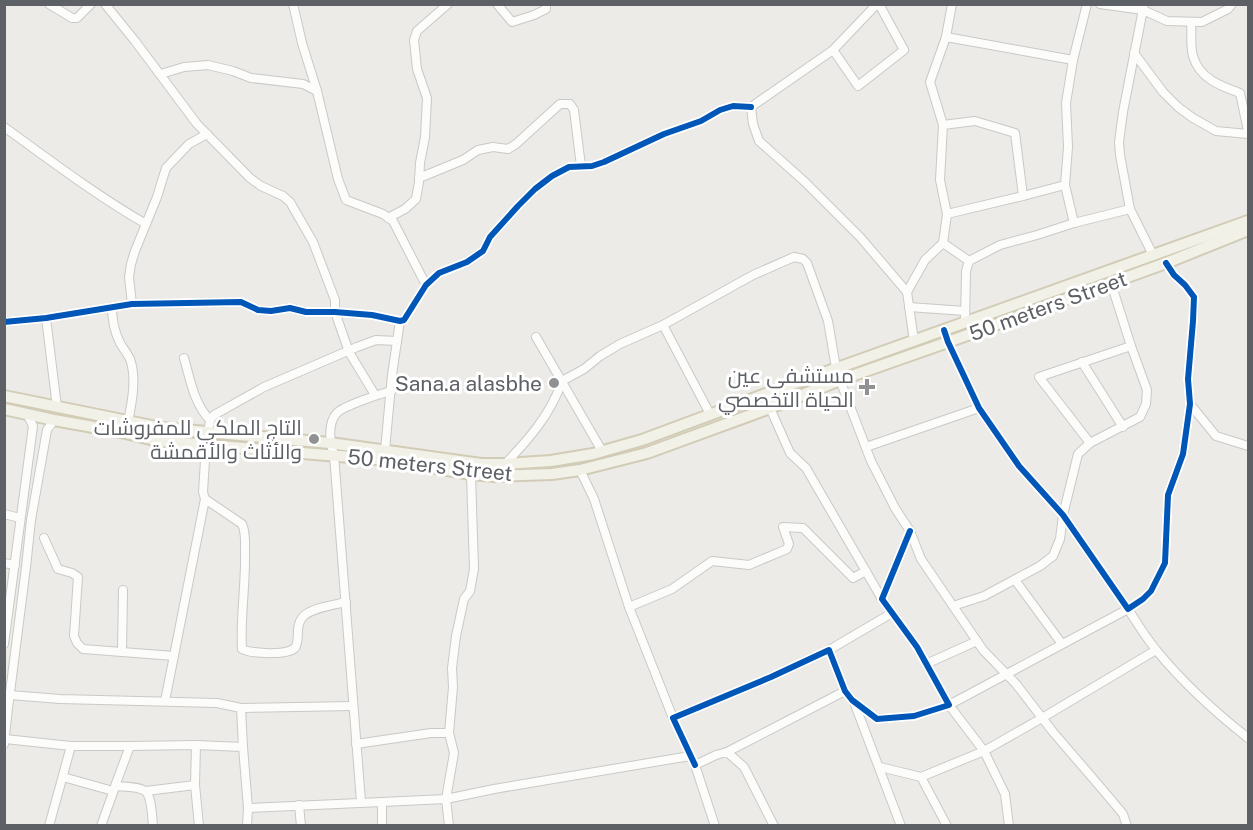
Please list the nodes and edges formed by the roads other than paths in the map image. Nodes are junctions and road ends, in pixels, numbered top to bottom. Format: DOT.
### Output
graph roads {
  1 [pos="49,4"];
  2 [pos="91,4"];
  3 [pos="105,4"];
  4 [pos="293,4"];
  5 [pos="448,4"];
  6 [pos="497,4"];
  7 [pos="546,4"];
  8 [pos="878,4"];
  9 [pos="952,4"];
  10 [pos="1087,4"];
  11 [pos="1100,4"];
  12 [pos="1232,4"];
  13 [pos="1143,7"];
  14 [pos="1191,22"];
  15 [pos="946,37"];
  16 [pos="833,50"];
  17 [pos="1134,53"];
  18 [pos="1073,60"];
  19 [pos="160,74"];
  20 [pos="317,91"];
  21 [pos="751,107"];
  22 [pos="943,125"];
  23 [pos="4,127"];
  24 [pos="1248,132"];
  25 [pos="207,134"];
  26 [pos="581,166"];
  27 [pos="419,178"];
  28 [pos="1065,185"];
  29 [pos="1023,196"];
  30 [pos="1130,209"];
  31 [pos="947,214"];
  32 [pos="388,218"];
  33 [pos="1248,221"];
  34 [pos="1074,223"];
  35 [pos="146,224"];
  36 [pos="1248,231"];
  37 [pos="943,243"];
  38 [pos="1153,255"];
  39 [pos="969,261"];
  40 [pos="1166,262"];
  41 [pos="1111,283"];
  42 [pos="426,285"];
  43 [pos="907,292"];
  44 [pos="132,304"];
  45 [pos="909,306"];
  46 [pos="112,307"];
  47 [pos="965,311"];
  48 [pos="335,312"];
  49 [pos="46,318"];
  50 [pos="400,321"];
  51 [pos="4,322"];
  52 [pos="965,323"];
  53 [pos="663,325"];
  54 [pos="944,330"];
  55 [pos="536,337"];
  56 [pos="397,341"];
  57 [pos="914,341"];
  58 [pos="948,342"];
  59 [pos="1131,346"];
  60 [pos="349,352"];
  61 [pos="184,358"];
  62 [pos="1082,362"];
  63 [pos="836,368"];
  64 [pos="840,380"];
  65 [pos="562,381"];
  66 [pos="790,385"];
  67 [pos="391,391"];
  68 [pos="375,395"];
  69 [pos="4,396"];
  70 [pos="796,397"];
  71 [pos="1190,404"];
  72 [pos="57,407"];
  73 [pos="770,408"];
  74 [pos="979,408"];
  75 [pos="4,409"];
  76 [pos="27,414"];
  77 [pos="710,414"];
  78 [pos="54,420"];
  79 [pos="210,420"];
  80 [pos="127,427"];
  81 [pos="1123,427"];
  82 [pos="208,433"];
  83 [pos="220,434"];
  84 [pos="330,443"];
  85 [pos="1090,443"];
  86 [pos="206,445"];
  87 [pos="220,446"];
  88 [pos="1248,446"];
  89 [pos="866,447"];
  90 [pos="386,450"];
  91 [pos="602,451"];
  92 [pos="334,455"];
  93 [pos="551,461"];
  94 [pos="505,464"];
  95 [pos="580,470"];
  96 [pos="471,474"];
  97 [pos="552,474"];
  98 [pos="206,499"];
  99 [pos="4,514"];
  100 [pos="1063,515"];
  101 [pos="21,518"];
  102 [pos="910,531"];
  103 [pos="44,538"];
  104 [pos="4,563"];
  105 [pos="15,565"];
  106 [pos="866,571"];
  107 [pos="1015,580"];
  108 [pos="123,590"];
  109 [pos="882,599"];
  110 [pos="346,602"];
  111 [pos="953,606"];
  112 [pos="628,607"];
  113 [pos="1128,609"];
  114 [pos="892,613"];
  115 [pos="976,641"];
  116 [pos="4,644"];
  117 [pos="1062,644"];
  118 [pos="829,650"];
  119 [pos="1155,650"];
  120 [pos="123,652"];
  121 [pos="174,656"];
  122 [pos="926,664"];
  123 [pos="1007,674"];
  124 [pos="845,691"];
  125 [pos="10,695"];
  126 [pos="165,701"];
  127 [pos="854,701"];
  128 [pos="949,705"];
  129 [pos="353,706"];
  130 [pos="6,707"];
  131 [pos="241,708"];
  132 [pos="673,718"];
  133 [pos="1042,718"];
  134 [pos="448,733"];
  135 [pos="1248,738"];
  136 [pos="5,739"];
  137 [pos="4,744"];
  138 [pos="356,744"];
  139 [pos="196,745"];
  140 [pos="71,746"];
  141 [pos="130,746"];
  142 [pos="243,747"];
  143 [pos="984,751"];
  144 [pos="727,752"];
  145 [pos="690,756"];
  146 [pos="695,765"];
  147 [pos="880,767"];
  148 [pos="63,777"];
  149 [pos="921,777"];
  150 [pos="195,785"];
  151 [pos="114,789"];
  152 [pos="146,791"];
  153 [pos="446,799"];
  154 [pos="361,802"];
  155 [pos="382,802"];
  156 [pos="299,805"];
  157 [pos="248,808"];
  158 [pos="49,825"];
  159 [pos="101,825"];
  160 [pos="153,825"];
  161 [pos="200,825"];
  162 [pos="247,825"];
  163 [pos="301,825"];
  164 [pos="382,825"];
  165 [pos="449,825"];
  166 [pos="715,825"];
  167 [pos="774,825"];
  168 [pos="901,825"];
  169 [pos="947,825"];
  170 [pos="1010,825"];
  171 [pos="1127,825"];
  1 -- 2 [label="street"];
  3 -- 19 [label="street"];
  4 -- 20 [label="street"];
  5 -- 27 [label="street"];
  6 -- 7 [label="street"];
  8 -- 16 [label="street"];
  8 -- 16 [label="street"];
  9 -- 15 [label="street"];
  10 -- 18 [label="street"];
  11 -- 13 [label="street"];
  12 -- 14 [label="street"];
  13 -- 14 [label="street"];
  13 -- 17 [label="street"];
  14 -- 24 [label="street"];
  15 -- 18 [label="street"];
  15 -- 22 [label="street"];
  16 -- 21 [label="street"];
  17 -- 24 [label="street"];
  17 -- 30 [label="street"];
  18 -- 28 [label="street"];
  19 -- 20 [label="street"];
  19 -- 25 [label="street"];
  20 -- 32 [label="street"];
  21 -- 26 [label="street"];
  21 -- 43 [label="street"];
  22 -- 29 [label="street"];
  22 -- 31 [label="street"];
  23 -- 35 [label="street"];
  25 -- 35 [label="street"];
  25 -- 48 [label="street"];
  26 -- 27 [label="street"];
  26 -- 42 [label="street"];
  27 -- 32 [label="street"];
  28 -- 29 [label="street"];
  28 -- 34 [label="street"];
  29 -- 31 [label="street"];
  30 -- 34 [label="street"];
  30 -- 38 [label="street"];
  31 -- 37 [label="street"];
  32 -- 42 [label="street"];
  33 -- 38 [label="main road, 50 meters Street"];
  34 -- 39 [label="street"];
  35 -- 44 [label="street"];
  36 -- 40 [label="main road, 50 meters Street"];
  37 -- 39 [label="street"];
  37 -- 43 [label="street"];
  38 -- 52 [label="main road, 50 meters Street"];
  39 -- 47 [label="street"];
  40 -- 41 [label="main road, 50 meters Street"];
  40 -- 71 [label="street"];
  41 -- 58 [label="main road, 50 meters Street"];
  41 -- 59 [label="street"];
  42 -- 50 [label="street"];
  43 -- 45 [label="street"];
  44 -- 46 [label="street"];
  44 -- 48 [label="street"];
  45 -- 47 [label="street"];
  45 -- 57 [label="street"];
  46 -- 49 [label="street"];
  46 -- 80 [label="street"];
  47 -- 52 [label="street"];
  48 -- 50 [label="street"];
  48 -- 60 [label="street"];
  49 -- 51 [label="street"];
  49 -- 72 [label="street"];
  50 -- 56 [label="street"];
  52 -- 54 [label="main road, 50 meters Street"];
  53 -- 63 [label="street"];
  53 -- 65 [label="street"];
  53 -- 77 [label="street"];
  54 -- 57 [label="main road, 50 meters Street"];
  54 -- 58 [label="street"];
  55 -- 65 [label="street"];
  56 -- 60 [label="street"];
  56 -- 67 [label="street"];
  57 -- 63 [label="main road, 50 meters Street"];
  58 -- 64 [label="main road, 50 meters Street"];
  58 -- 74 [label="street"];
  59 -- 62 [label="street"];
  59 -- 81 [label="street"];
  60 -- 68 [label="street"];
  60 -- 79 [label="street"];
  61 -- 79 [label="street"];
  62 -- 81 [label="street"];
  62 -- 85 [label="street"];
  63 -- 66 [label="main road, 50 meters Street"];
  64 -- 70 [label="main road, 50 meters Street"];
  64 -- 89 [label="street"];
  65 -- 91 [label="street"];
  65 -- 94 [label="street"];
  66 -- 70 [label="main road"];
  66 -- 77 [label="main road, 50 meters Street"];
  67 -- 68 [label="street"];
  67 -- 90 [label="street"];
  68 -- 84 [label="street"];
  69 -- 72 [label="main road, 50 meters Street"];
  70 -- 73 [label="main road, 50 meters Street"];
  71 -- 88 [label="street"];
  71 -- 113 [label="street"];
  72 -- 80 [label="main road, 50 meters Street"];
  73 -- 95 [label="main road, 50 meters Street"];
  73 -- 106 [label="street"];
  74 -- 89 [label="street"];
  74 -- 100 [label="street"];
  75 -- 76 [label="main road, 50 meters Street"];
  76 -- 78 [label="main road, 50 meters Street"];
  76 -- 101 [label="street"];
  77 -- 91 [label="main road, 50 meters Street"];
  78 -- 80 [label="main road, 50 meters Street"];
  78 -- 125 [label="street"];
  79 -- 82 [label="street"];
  80 -- 82 [label="main road, 50 meters Street"];
  80 -- 86 [label="main road, 50 meters Street"];
  81 -- 85 [label="street"];
  82 -- 83 [label="main road, 50 meters Street"];
  83 -- 84 [label="main road, 50 meters Street"];
  83 -- 87 [label="main road"];
  84 -- 90 [label="main road, 50 meters Street"];
  84 -- 92 [label="street"];
  85 -- 100 [label="street"];
  86 -- 87 [label="main road, 50 meters Street"];
  86 -- 98 [label="street"];
  87 -- 92 [label="main road, 50 meters Street"];
  89 -- 102 [label="street"];
  90 -- 94 [label="main road, 50 meters Street"];
  91 -- 93 [label="main road, 50 meters Street"];
  92 -- 96 [label="main road, 50 meters Street"];
  92 -- 110 [label="street"];
  93 -- 94 [label="main road, 50 meters Street"];
  93 -- 97 [label="main road"];
  95 -- 97 [label="main road, 50 meters Street"];
  95 -- 112 [label="street"];
  96 -- 97 [label="main road, 50 meters Street"];
  96 -- 134 [label="street"];
  98 -- 110 [label="street"];
  98 -- 121 [label="street"];
  99 -- 101 [label="street"];
  100 -- 107 [label="street"];
  100 -- 113 [label="street"];
  101 -- 105 [label="street"];
  102 -- 109 [label="street"];
  102 -- 111 [label="street"];
  103 -- 120 [label="street"];
  104 -- 105 [label="street"];
  105 -- 116 [label="street"];
  106 -- 109 [label="street"];
  106 -- 112 [label="street"];
  107 -- 111 [label="street"];
  107 -- 117 [label="street"];
  108 -- 120 [label="street"];
  109 -- 114 [label="street"];
  110 -- 129 [label="street"];
  111 -- 115 [label="street"];
  112 -- 132 [label="street"];
  113 -- 117 [label="street"];
  113 -- 119 [label="street"];
  114 -- 118 [label="street"];
  114 -- 122 [label="street"];
  115 -- 122 [label="street"];
  115 -- 123 [label="street"];
  117 -- 123 [label="street"];
  118 -- 124 [label="street"];
  118 -- 132 [label="street"];
  119 -- 133 [label="street"];
  119 -- 135 [label="street"];
  120 -- 121 [label="street"];
  121 -- 126 [label="street"];
  122 -- 128 [label="street"];
  123 -- 128 [label="street"];
  123 -- 133 [label="street"];
  124 -- 127 [label="street"];
  124 -- 144 [label="street"];
  125 -- 126 [label="street"];
  125 -- 130 [label="street"];
  126 -- 131 [label="street"];
  127 -- 128 [label="street"];
  127 -- 147 [label="street"];
  128 -- 143 [label="street"];
  129 -- 131 [label="street"];
  129 -- 138 [label="street"];
  130 -- 136 [label="street"];
  131 -- 142 [label="street"];
  132 -- 145 [label="street"];
  133 -- 143 [label="street"];
  133 -- 171 [label="street"];
  134 -- 138 [label="street"];
  134 -- 153 [label="street"];
  136 -- 137 [label="street"];
  136 -- 140 [label="street"];
  138 -- 154 [label="street"];
  139 -- 141 [label="street"];
  139 -- 142 [label="street"];
  139 -- 150 [label="street"];
  140 -- 141 [label="street"];
  140 -- 148 [label="street"];
  141 -- 151 [label="street"];
  142 -- 157 [label="street"];
  143 -- 149 [label="street"];
  143 -- 170 [label="street"];
  144 -- 146 [label="street"];
  144 -- 167 [label="street"];
  145 -- 146 [label="street"];
  145 -- 153 [label="street"];
  146 -- 166 [label="street"];
  147 -- 149 [label="street"];
  147 -- 168 [label="street"];
  148 -- 151 [label="street"];
  148 -- 158 [label="street"];
  149 -- 169 [label="street"];
  150 -- 152 [label="street"];
  150 -- 161 [label="street"];
  151 -- 152 [label="street"];
  151 -- 159 [label="street"];
  152 -- 160 [label="street"];
  153 -- 155 [label="street"];
  153 -- 165 [label="street"];
  154 -- 155 [label="street"];
  154 -- 156 [label="street"];
  155 -- 164 [label="street"];
  156 -- 157 [label="street"];
  156 -- 163 [label="street"];
  157 -- 162 [label="street"];
}
